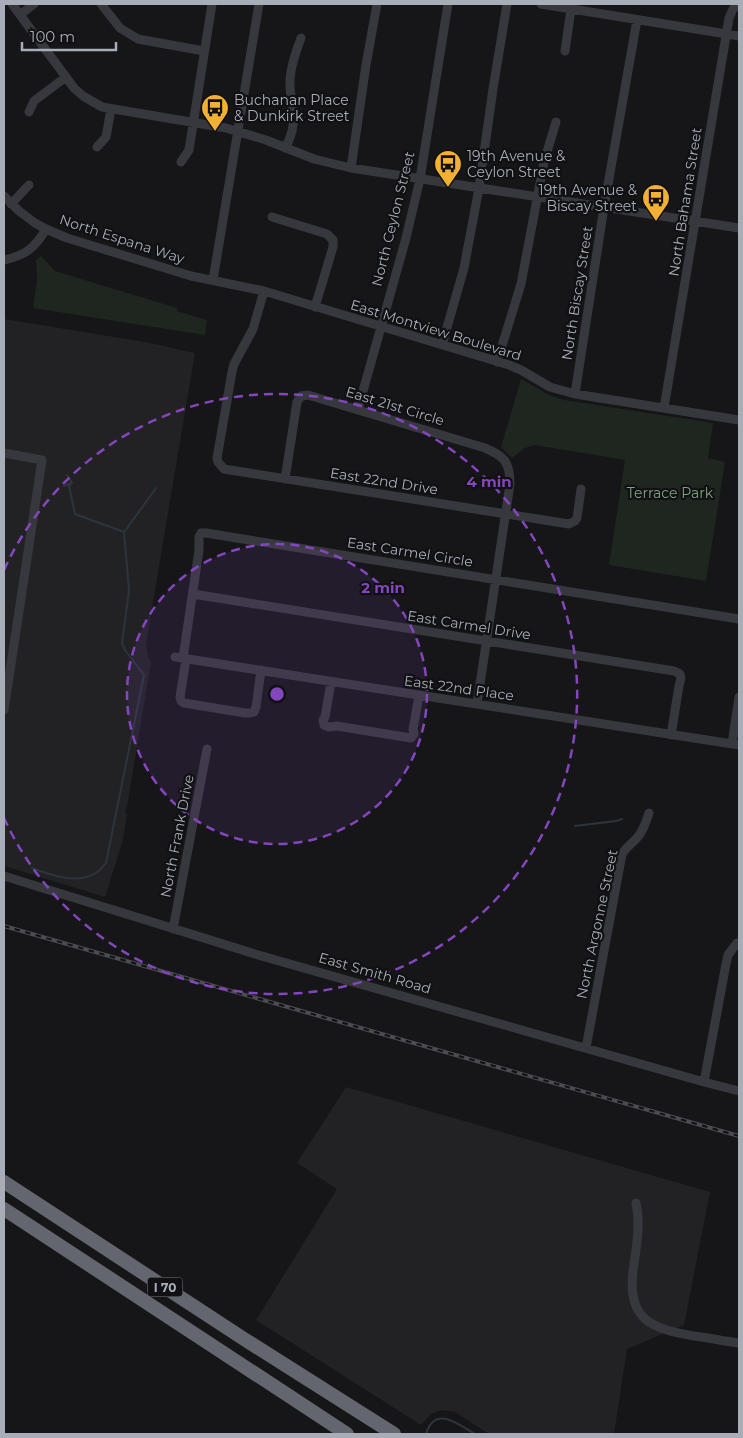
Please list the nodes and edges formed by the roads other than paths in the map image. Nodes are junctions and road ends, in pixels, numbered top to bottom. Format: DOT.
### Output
graph roads {
  1 [pos="12,4"];
  2 [pos="34,4"];
  3 [pos="101,4"];
  4 [pos="212,4"];
  5 [pos="259,4"];
  6 [pos="377,4"];
  7 [pos="448,4"];
  8 [pos="508,4"];
  9 [pos="541,4"];
  10 [pos="736,4"];
  11 [pos="565,6"];
  12 [pos="20,15"];
  13 [pos="637,20"];
  14 [pos="727,34"];
  15 [pos="739,36"];
  16 [pos="301,38"];
  17 [pos="204,51"];
  18 [pos="565,51"];
  19 [pos="66,77"];
  20 [pos="111,109"];
  21 [pos="29,112"];
  22 [pos="556,122"];
  23 [pos="194,123"];
  24 [pos="237,131"];
  25 [pos="97,148"];
  26 [pos="285,148"];
  27 [pos="181,162"];
  28 [pos="352,168"];
  29 [pos="420,179"];
  30 [pos="29,185"];
  31 [pos="479,188"];
  32 [pos="4,196"];
  33 [pos="538,197"];
  34 [pos="11,204"];
  35 [pos="604,207"];
  36 [pos="272,217"];
  37 [pos="696,222"];
  38 [pos="739,228"];
  39 [pos="46,229"];
  40 [pos="4,260"];
  41 [pos="213,280"];
  42 [pos="264,291"];
  43 [pos="315,307"];
  44 [pos="381,327"];
  45 [pos="442,345"];
  46 [pos="497,362"];
  47 [pos="575,394"];
  48 [pos="664,408"];
  49 [pos="358,409"];
  50 [pos="739,420"];
  51 [pos="4,453"];
  52 [pos="285,479"];
  53 [pos="581,489"];
  54 [pos="505,514"];
  55 [pos="496,580"];
  56 [pos="193,594"];
  57 [pos="739,619"];
  58 [pos="486,642"];
  59 [pos="181,658"];
  60 [pos="260,670"];
  61 [pos="330,682"];
  62 [pos="418,696"];
  63 [pos="739,697"];
  64 [pos="476,704"];
  65 [pos="4,710"];
  66 [pos="671,734"];
  67 [pos="736,745"];
  68 [pos="208,748"];
  69 [pos="649,813"];
  70 [pos="4,876"];
  71 [pos="173,929"];
  72 [pos="737,943"];
  73 [pos="586,1048"];
  74 [pos="704,1082"];
  75 [pos="739,1091"];
  76 [pos="4,1182"];
  77 [pos="636,1203"];
  78 [pos="4,1208"];
  79 [pos="739,1343"];
  80 [pos="347,1434"];
  81 [pos="394,1434"];
  1 -- 12 [label="street"];
  2 -- 12 [label="street"];
  3 -- 17 [label="street"];
  4 -- 17 [label="street"];
  5 -- 24 [label="street"];
  6 -- 28 [label="street"];
  7 -- 29 [label="street, North Ceylon Street"];
  8 -- 31 [label="street"];
  9 -- 11 [label="street"];
  10 -- 14 [label="street, North Bahama Street"];
  11 -- 13 [label="street"];
  11 -- 18 [label="street"];
  12 -- 19 [label="street"];
  13 -- 14 [label="street"];
  13 -- 35 [label="street, North Biscay Street"];
  14 -- 15 [label="street"];
  14 -- 37 [label="street, North Bahama Street"];
  16 -- 26 [label="street"];
  17 -- 23 [label="street"];
  19 -- 20 [label="street"];
  19 -- 21 [label="street"];
  20 -- 23 [label="street"];
  20 -- 25 [label="street"];
  22 -- 33 [label="street"];
  23 -- 24 [label="street"];
  23 -- 27 [label="street"];
  24 -- 26 [label="street"];
  24 -- 41 [label="street"];
  26 -- 28 [label="street"];
  28 -- 29 [label="street"];
  29 -- 31 [label="street"];
  29 -- 44 [label="street, North Ceylon Street"];
  30 -- 34 [label="street"];
  31 -- 33 [label="street"];
  31 -- 45 [label="street"];
  32 -- 34 [label="street, North Espana Way"];
  33 -- 35 [label="street"];
  33 -- 46 [label="street"];
  34 -- 39 [label="street, North Espana Way"];
  35 -- 37 [label="street"];
  35 -- 47 [label="street, North Biscay Street"];
  36 -- 43 [label="street"];
  37 -- 38 [label="street"];
  37 -- 48 [label="street, North Bahama Street"];
  39 -- 40 [label="street"];
  39 -- 41 [label="street, North Espana Way"];
  41 -- 42 [label="street, East Montview Boulevard"];
  42 -- 43 [label="street, East Montview Boulevard"];
  42 -- 52 [label="street, East 22nd Drive"];
  43 -- 44 [label="street, East Montview Boulevard"];
  44 -- 45 [label="street, East Montview Boulevard"];
  44 -- 49 [label="street, North Ceylon Street"];
  45 -- 46 [label="street, East Montview Boulevard"];
  46 -- 47 [label="street, East Montview Boulevard"];
  47 -- 48 [label="street, East Montview Boulevard"];
  48 -- 50 [label="street, East Montview Boulevard"];
  49 -- 52 [label="street, East 21st Circle"];
  49 -- 54 [label="street, East 21st Circle"];
  51 -- 65 [label="street"];
  52 -- 54 [label="street, East 22nd Drive"];
  53 -- 54 [label="street, East 22nd Drive"];
  54 -- 55 [label="street, East 21st Circle"];
  55 -- 56 [label="street, East Carmel Circle"];
  55 -- 57 [label="street, East Carmel Circle"];
  55 -- 58 [label="street, East 21st Circle"];
  56 -- 58 [label="street, East Carmel Drive"];
  56 -- 59 [label="street, East Carmel Circle"];
  58 -- 64 [label="street, East 21st Circle"];
  58 -- 66 [label="street, East Carmel Drive"];
  59 -- 60 [label="street, East 22nd Place"];
  59 -- 60 [label="street, East Carmel Circle"];
  60 -- 61 [label="street, East 22nd Place"];
  61 -- 62 [label="street, East 22nd Place"];
  61 -- 62 [label="street"];
  62 -- 64 [label="street, East 22nd Place"];
  63 -- 67 [label="street"];
  64 -- 66 [label="street, East 22nd Place"];
  66 -- 67 [label="street, East 22nd Place"];
  68 -- 71 [label="street, North Frank Drive"];
  69 -- 73 [label="street, North Argonne Street"];
  70 -- 71 [label="street, East Smith Road"];
  71 -- 73 [label="street, East Smith Road"];
  72 -- 74 [label="street"];
  73 -- 74 [label="street, East Smith Road"];
  74 -- 75 [label="street, East Smith Road"];
  76 -- 81 [label="highway, I 70"];
  77 -- 79 [label="street"];
  78 -- 80 [label="highway, I 70"];
}
